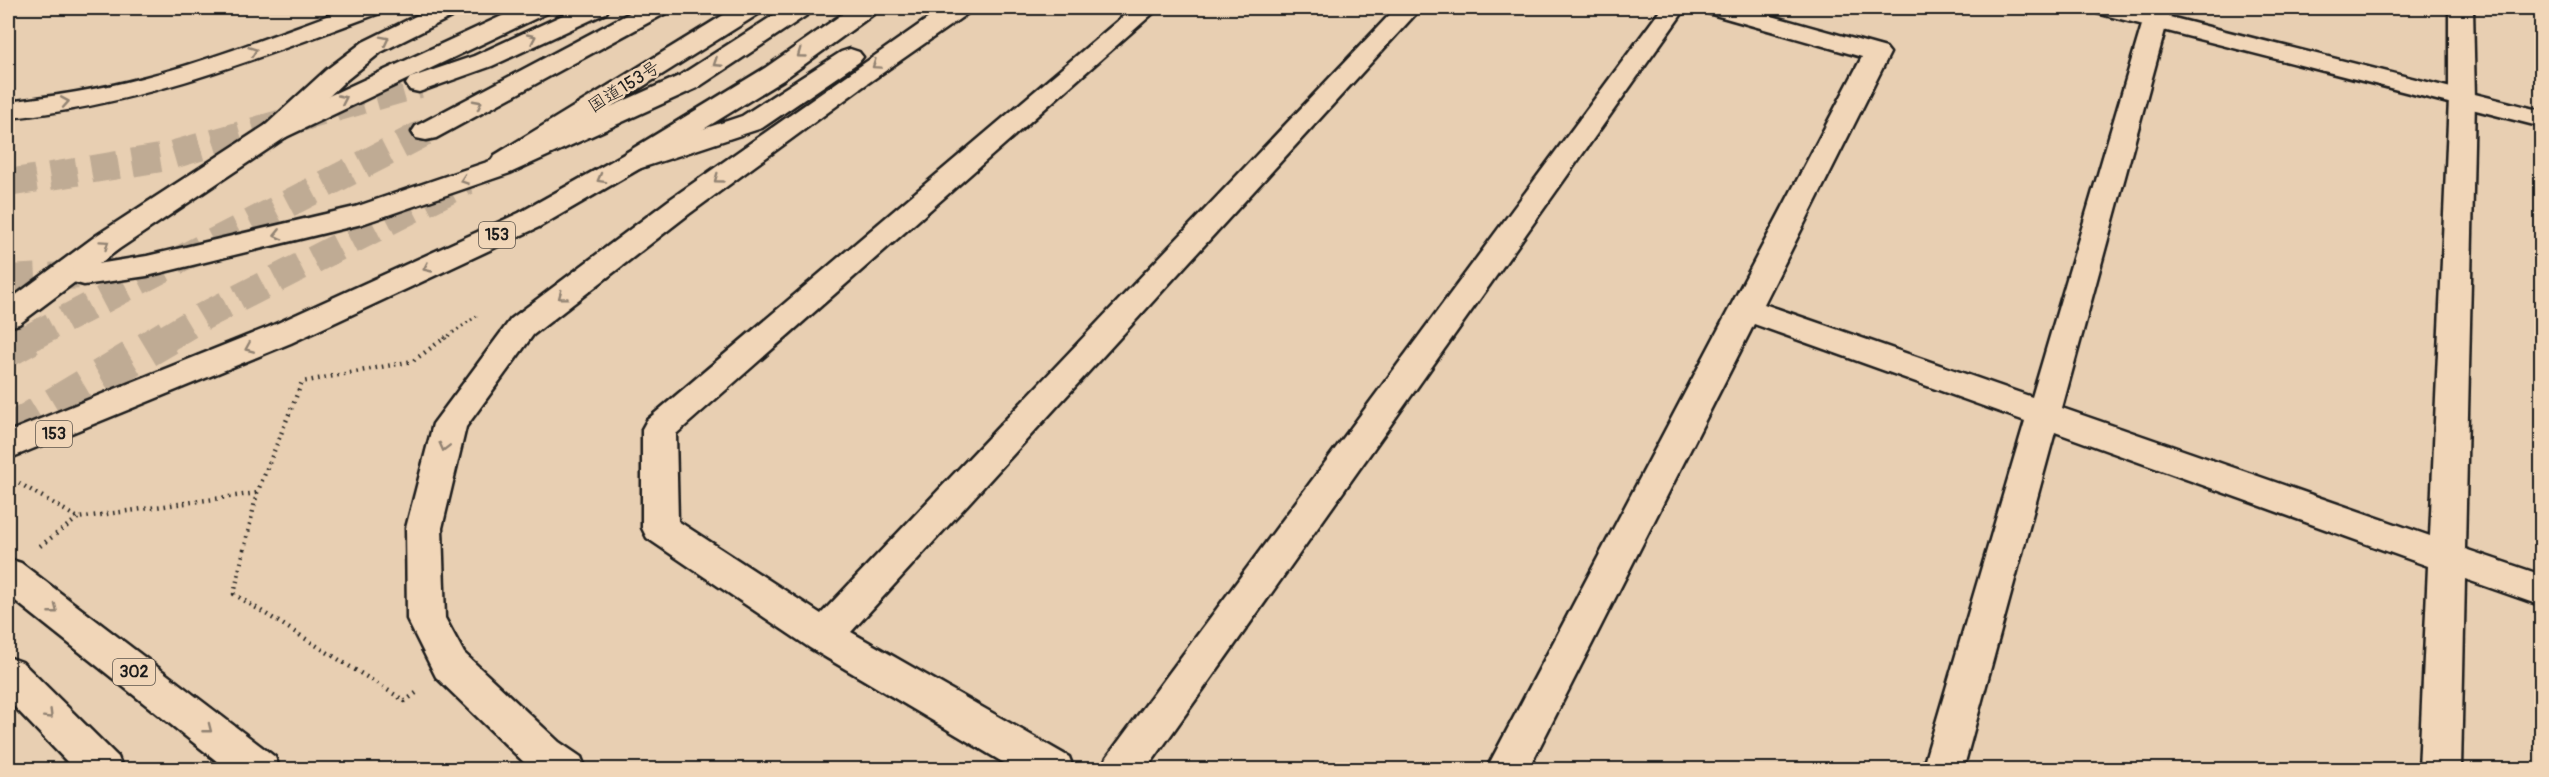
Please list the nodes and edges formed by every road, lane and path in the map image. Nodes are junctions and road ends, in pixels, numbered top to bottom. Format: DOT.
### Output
graph roads {
  1 [pos="371,8"];
  2 [pos="450,8"];
  3 [pos="537,8"];
  4 [pos="597,8"];
  5 [pos="657,8"];
  6 [pos="751,8"];
  7 [pos="801,8"];
  8 [pos="866,8"];
  9 [pos="924,8"];
  10 [pos="959,8"];
  11 [pos="1147,8"];
  12 [pos="1409,8"];
  13 [pos="1674,8"];
  14 [pos="1717,8"];
  15 [pos="2106,8"];
  16 [pos="2461,8"];
  17 [pos="2157,14"];
  18 [pos="419,84"];
  19 [pos="2462,99"];
  20 [pos="8,110"];
  21 [pos="2541,119"];
  22 [pos="276,131"];
  23 [pos="426,132"];
  24 [pos="629,163"];
  25 [pos="498,166"];
  26 [pos="84,275"];
  27 [pos="42,290"];
  28 [pos="8,306"];
  29 [pos="1746,309"];
  30 [pos="480,314"];
  31 [pos="8,316"];
  32 [pos="100,410"];
  33 [pos="2043,415"];
  34 [pos="8,446"];
  35 [pos="13,470"];
  36 [pos="257,493"];
  37 [pos="2447,558"];
  38 [pos="8,574"];
  39 [pos="2541,591"];
  40 [pos="824,636"];
  41 [pos="8,674"];
  42 [pos="405,701"];
  43 [pos="102,770"];
  44 [pos="260,770"];
  45 [pos="566,770"];
  46 [pos="1054,770"];
  47 [pos="1122,770"];
  48 [pos="1506,770"];
  49 [pos="1942,770"];
  50 [pos="2440,770"];
  20 -- 1 [label="main road, one-way"];
  22 -- 2 [label="main road, one-way"];
  22 -- 3 [label="main road, one-way"];
  18 -- 4 [label="main road, one-way"];
  23 -- 5 [label="main road, one-way"];
  6 -- 25 [label="main road, 国道153号"];
  7 -- 26 [label="main road, one-way"];
  8 -- 24 [label="main road, 153, one-way"];
  9 -- 24 [label="main road"];
  10 -- 45 [label="main road, one-way"];
  11 -- 40 [label="main road"];
  12 -- 40 [label="main road"];
  13 -- 47 [label="main road"];
  14 -- 29 [label="main road"];
  15 -- 17 [label="main road"];
  16 -- 19 [label="main road"];
  17 -- 19 [label="main road"];
  17 -- 33 [label="main road"];
  19 -- 21 [label="main road"];
  19 -- 37 [label="main road"];
  27 -- 22 [label="main road, one-way"];
  24 -- 32 [label="main road, 153, one-way"];
  27 -- 28 [label="main road"];
  27 -- 31 [label="main road"];
  29 -- 33 [label="main road"];
  29 -- 48 [label="main road"];
  30 -- 36 [label="path"];
  32 -- 34 [label="main road, 153"];
  32 -- 35 [label="main road, 153"];
  33 -- 37 [label="main road"];
  33 -- 49 [label="main road"];
  35 -- 36 [label="path"];
  36 -- 42 [label="path"];
  37 -- 39 [label="main road"];
  37 -- 50 [label="main road"];
  38 -- 44 [label="main road, 302, one-way"];
  40 -- 46 [label="main road"];
  41 -- 43 [label="main road, one-way"];
}
